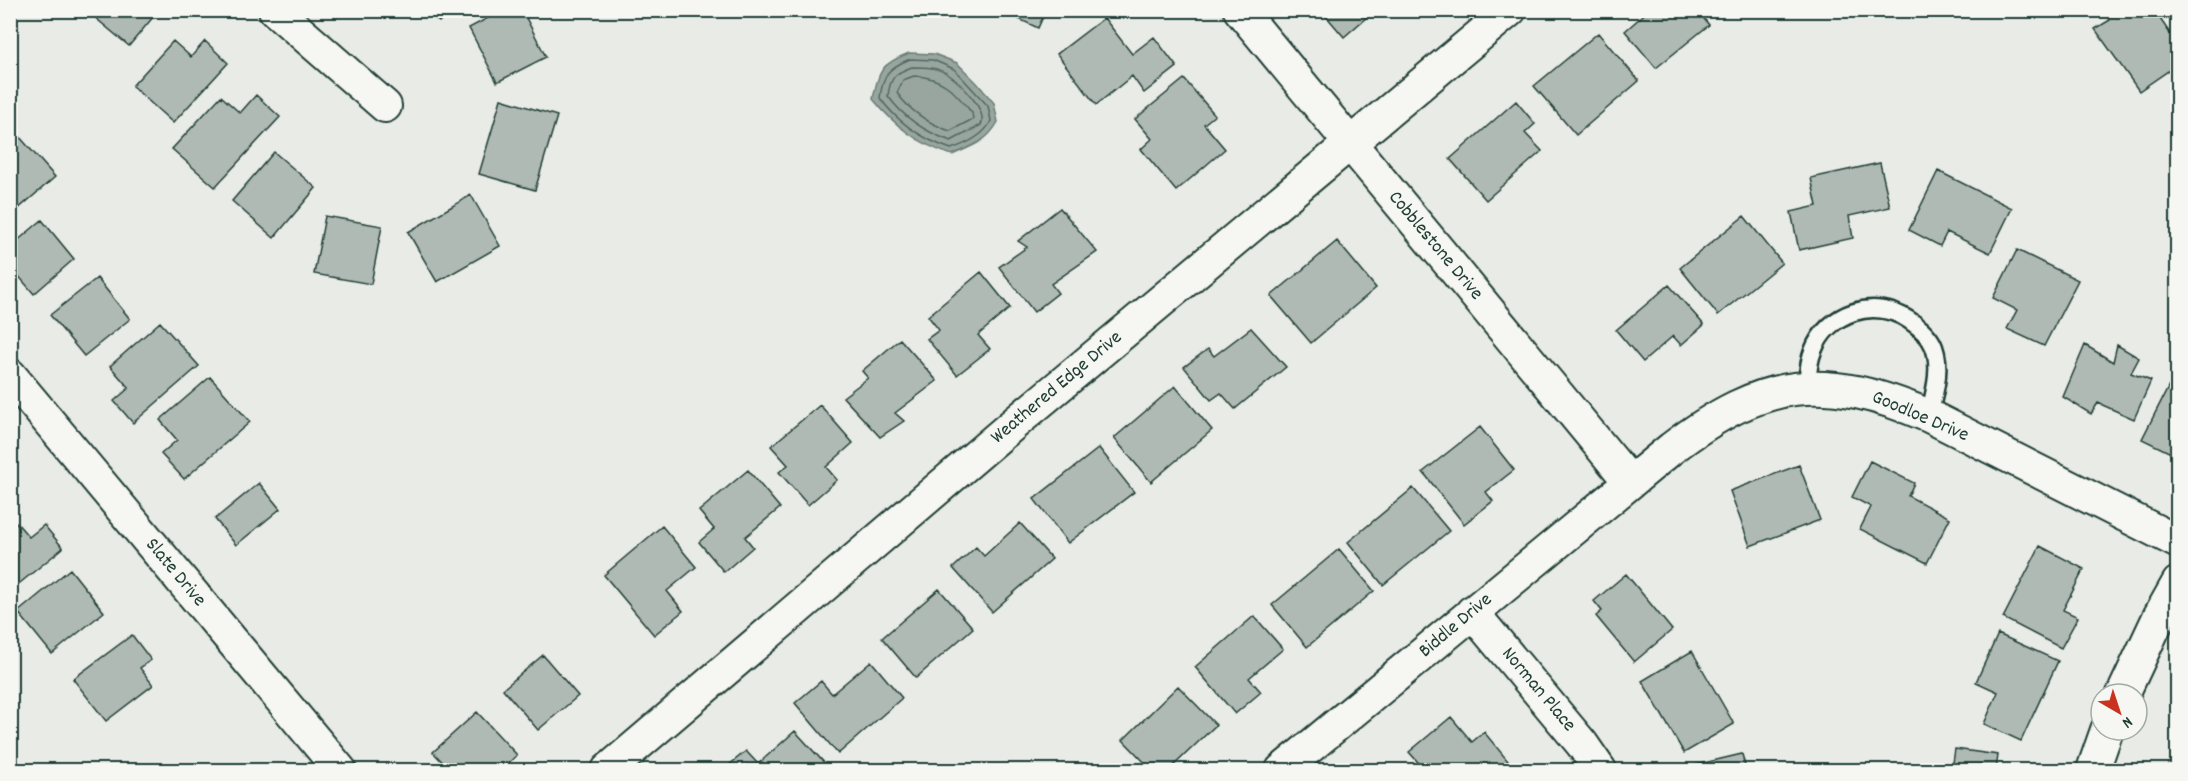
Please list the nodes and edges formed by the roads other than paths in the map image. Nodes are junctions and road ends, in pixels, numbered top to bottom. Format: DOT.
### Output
graph roads {
  1 [pos="275,10"];
  2 [pos="1240,10"];
  3 [pos="1510,10"];
  4 [pos="385,106"];
  5 [pos="1350,144"];
  6 [pos="10,375"];
  7 [pos="1807,387"];
  8 [pos="1929,416"];
  9 [pos="1630,482"];
  10 [pos="2178,542"];
  11 [pos="2178,583"];
  12 [pos="1472,612"];
  13 [pos="2129,682"];
  14 [pos="2103,742"];
  15 [pos="340,771"];
  16 [pos="608,771"];
  17 [pos="1282,771"];
  18 [pos="1600,771"];
  19 [pos="2093,771"];
  1 -- 4 [label="street"];
  2 -- 5 [label="street, Cobblestone Drive"];
  3 -- 5 [label="street, Weathered Edge Drive"];
  5 -- 9 [label="street, Cobblestone Drive"];
  5 -- 16 [label="street, Weathered Edge Drive"];
  6 -- 15 [label="street, Slate Drive"];
  7 -- 8 [label="street, Goodloe Drive"];
  7 -- 8 [label="lane"];
  7 -- 9 [label="street, Goodloe Drive"];
  8 -- 10 [label="street, Goodloe Drive"];
  9 -- 12 [label="street, Biddle Drive"];
  11 -- 13 [label="street"];
  12 -- 17 [label="street, Biddle Drive"];
  12 -- 18 [label="street, Norman Place"];
  14 -- 19 [label="street"];
}
